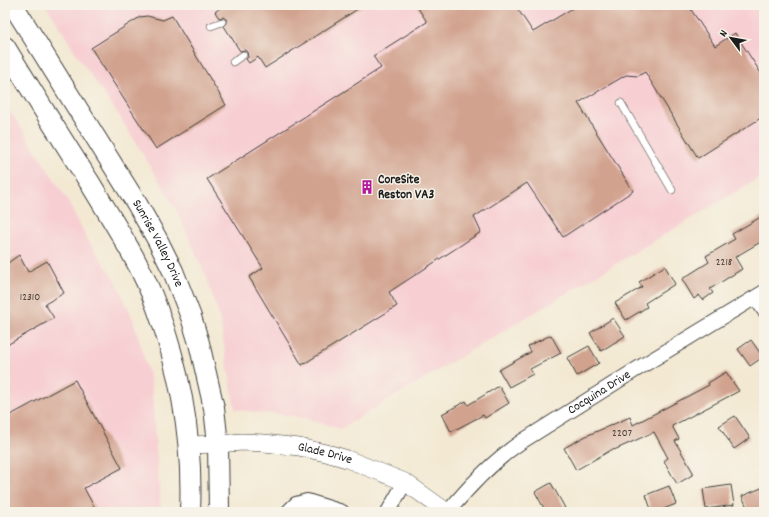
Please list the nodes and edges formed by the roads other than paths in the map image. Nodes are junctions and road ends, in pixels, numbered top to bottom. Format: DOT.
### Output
graph roads {
  1 [pos="13,5"];
  2 [pos="222,22"];
  3 [pos="211,26"];
  4 [pos="5,47"];
  5 [pos="243,55"];
  6 [pos="233,62"];
  7 [pos="621,103"];
  8 [pos="672,190"];
  9 [pos="760,295"];
  10 [pos="764,310"];
  11 [pos="218,444"];
  12 [pos="189,445"];
  13 [pos="405,482"];
  14 [pos="190,512"];
  15 [pos="219,512"];
  16 [pos="288,512"];
  17 [pos="342,512"];
  18 [pos="388,512"];
  19 [pos="448,512"];
  1 -- 11 [label="main road, Sunrise Valley Drive"];
  2 -- 3 [label="lane"];
  4 -- 12 [label="main road, Sunrise Valley Drive"];
  5 -- 6 [label="lane"];
  7 -- 8 [label="lane"];
  9 -- 10 [label="street"];
  9 -- 19 [label="street, Cocquina Drive"];
  11 -- 12 [label="street, Glade Drive"];
  11 -- 13 [label="street, Glade Drive"];
  11 -- 15 [label="main road, Sunrise Valley Drive"];
  12 -- 14 [label="main road, Sunrise Valley Drive"];
  13 -- 18 [label="street"];
  13 -- 19 [label="street, Glade Drive"];
  16 -- 17 [label="street"];
}
